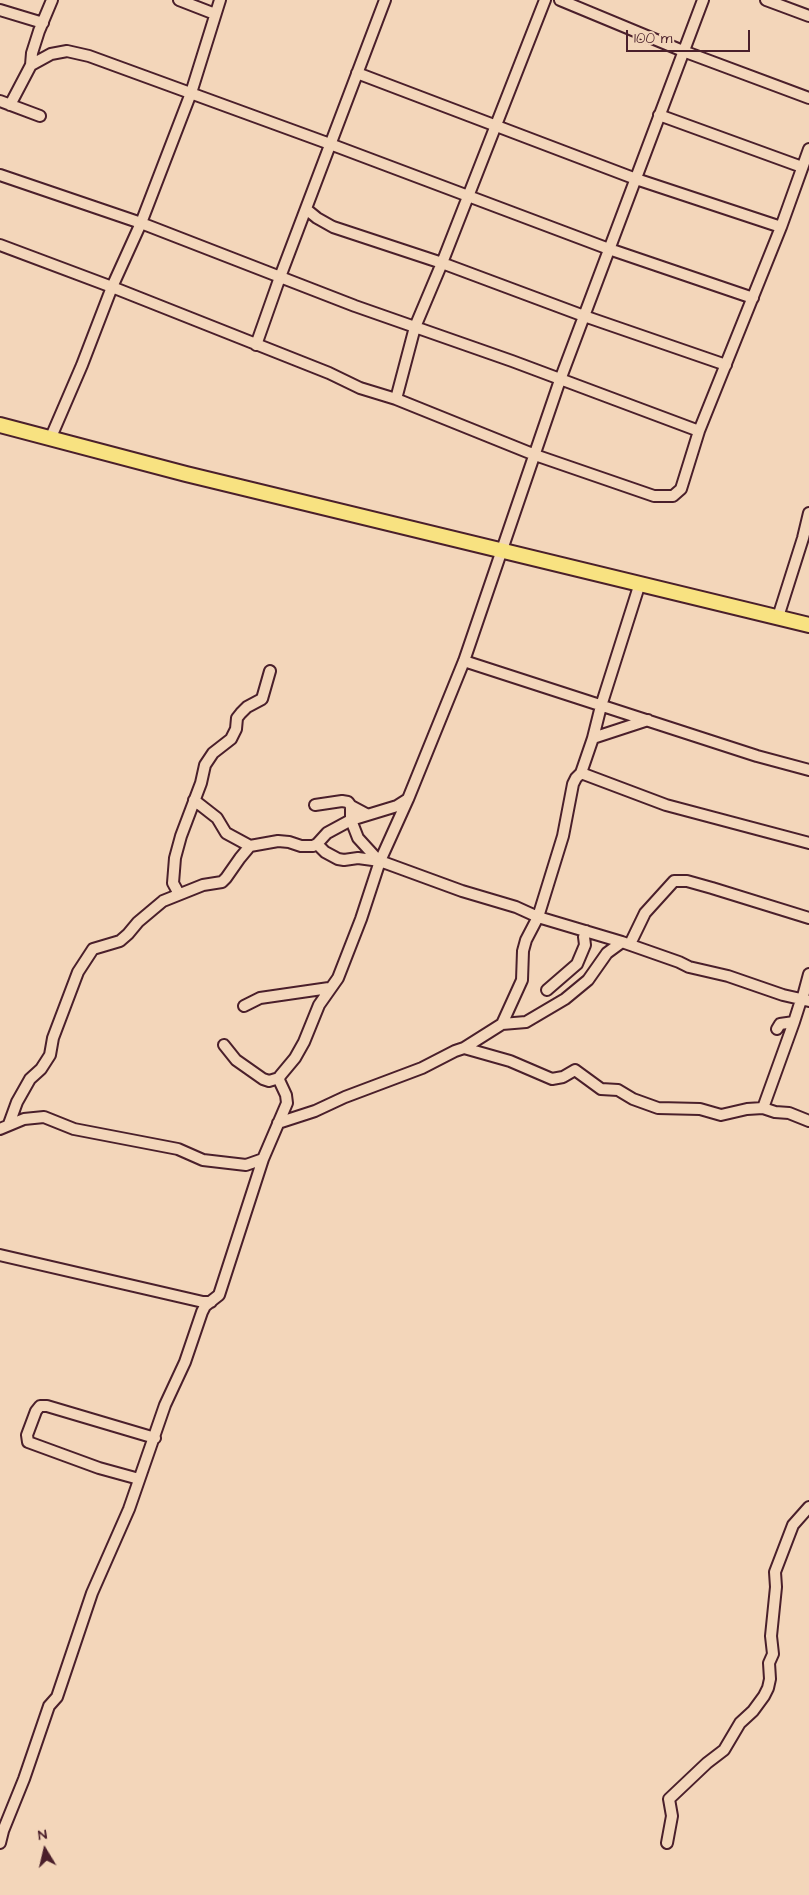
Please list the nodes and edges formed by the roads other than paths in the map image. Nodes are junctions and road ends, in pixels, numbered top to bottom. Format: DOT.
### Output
graph roads {
  1 [pos="52,0"];
  2 [pos="179,0"];
  3 [pos="220,0"];
  4 [pos="385,0"];
  5 [pos="545,0"];
  6 [pos="560,0"];
  7 [pos="703,0"];
  8 [pos="766,0"];
  9 [pos="0,10"];
  10 [pos="215,14"];
  11 [pos="809,16"];
  12 [pos="43,23"];
  13 [pos="683,51"];
  14 [pos="31,65"];
  15 [pos="357,73"];
  16 [pos="191,93"];
  17 [pos="809,98"];
  18 [pos="5,103"];
  19 [pos="40,116"];
  20 [pos="659,116"];
  21 [pos="495,126"];
  22 [pos="330,144"];
  23 [pos="809,149"];
  24 [pos="802,167"];
  25 [pos="0,175"];
  26 [pos="636,179"];
  27 [pos="468,196"];
  28 [pos="306,209"];
  29 [pos="317,218"];
  30 [pos="141,223"];
  31 [pos="781,227"];
  32 [pos="298,228"];
  33 [pos="0,245"];
  34 [pos="609,249"];
  35 [pos="442,263"];
  36 [pos="280,277"];
  37 [pos="112,287"];
  38 [pos="754,298"];
  39 [pos="584,316"];
  40 [pos="415,327"];
  41 [pos="256,345"];
  42 [pos="726,365"];
  43 [pos="560,380"];
  44 [pos="396,399"];
  45 [pos="0,425"];
  46 [pos="699,431"];
  47 [pos="50,437"];
  48 [pos="535,455"];
  49 [pos="809,513"];
  50 [pos="503,549"];
  51 [pos="640,583"];
  52 [pos="778,617"];
  53 [pos="809,625"];
  54 [pos="464,661"];
  55 [pos="270,671"];
  56 [pos="600,706"];
  57 [pos="648,720"];
  58 [pos="593,738"];
  59 [pos="809,770"];
  60 [pos="581,774"];
  61 [pos="408,799"];
  62 [pos="194,800"];
  63 [pos="315,805"];
  64 [pos="351,806"];
  65 [pos="366,814"];
  66 [pos="350,820"];
  67 [pos="809,843"];
  68 [pos="316,844"];
  69 [pos="250,846"];
  70 [pos="380,861"];
  71 [pos="179,894"];
  72 [pos="538,917"];
  73 [pos="809,918"];
  74 [pos="586,931"];
  75 [pos="626,943"];
  76 [pos="809,974"];
  77 [pos="329,988"];
  78 [pos="547,990"];
  79 [pos="804,1000"];
  80 [pos="244,1006"];
  81 [pos="794,1022"];
  82 [pos="502,1024"];
  83 [pos="776,1029"];
  84 [pos="224,1045"];
  85 [pos="464,1048"];
  86 [pos="279,1078"];
  87 [pos="763,1108"];
  88 [pos="809,1121"];
  89 [pos="278,1123"];
  90 [pos="5,1127"];
  91 [pos="263,1159"];
  92 [pos="0,1255"];
  93 [pos="211,1302"];
  94 [pos="155,1438"];
  95 [pos="139,1479"];
  96 [pos="809,1508"];
  97 [pos="0,1843"];
  98 [pos="667,1843"];
  1 -- 12 [label="street"];
  2 -- 10 [label="street"];
  3 -- 10 [label="street"];
  4 -- 15 [label="street"];
  5 -- 21 [label="street"];
  6 -- 13 [label="street"];
  7 -- 13 [label="street"];
  8 -- 11 [label="street"];
  9 -- 12 [label="street"];
  10 -- 16 [label="street"];
  12 -- 14 [label="street"];
  13 -- 17 [label="street"];
  13 -- 20 [label="street"];
  14 -- 16 [label="street"];
  14 -- 18 [label="street"];
  15 -- 21 [label="street"];
  15 -- 22 [label="street"];
  16 -- 22 [label="street"];
  16 -- 30 [label="street"];
  18 -- 19 [label="street"];
  20 -- 24 [label="street"];
  20 -- 26 [label="street"];
  21 -- 26 [label="street"];
  21 -- 27 [label="street"];
  22 -- 27 [label="street"];
  22 -- 28 [label="street"];
  23 -- 24 [label="street"];
  24 -- 31 [label="street"];
  25 -- 30 [label="street"];
  26 -- 31 [label="street"];
  26 -- 34 [label="street"];
  27 -- 34 [label="street"];
  27 -- 35 [label="street"];
  28 -- 29 [label="street"];
  28 -- 32 [label="street"];
  29 -- 32 [label="street"];
  29 -- 35 [label="street"];
  30 -- 36 [label="street"];
  30 -- 37 [label="street"];
  31 -- 38 [label="street"];
  32 -- 36 [label="street"];
  33 -- 37 [label="street"];
  34 -- 38 [label="street"];
  34 -- 39 [label="street"];
  35 -- 39 [label="street"];
  35 -- 40 [label="street"];
  36 -- 40 [label="street"];
  36 -- 41 [label="street"];
  37 -- 41 [label="street"];
  37 -- 47 [label="street"];
  38 -- 42 [label="street"];
  39 -- 42 [label="street"];
  39 -- 43 [label="street"];
  40 -- 43 [label="street"];
  40 -- 44 [label="street"];
  41 -- 44 [label="street"];
  42 -- 46 [label="street"];
  43 -- 46 [label="street"];
  43 -- 48 [label="street"];
  44 -- 48 [label="street"];
  45 -- 47 [label="main road"];
  46 -- 48 [label="street"];
  47 -- 50 [label="main road"];
  48 -- 50 [label="street"];
  49 -- 52 [label="street"];
  50 -- 51 [label="main road"];
  50 -- 54 [label="street"];
  51 -- 52 [label="main road"];
  51 -- 56 [label="street"];
  52 -- 53 [label="main road"];
  54 -- 56 [label="street"];
  54 -- 61 [label="street"];
  55 -- 62 [label="street"];
  56 -- 57 [label="street"];
  56 -- 58 [label="street"];
  57 -- 58 [label="street"];
  57 -- 59 [label="street"];
  58 -- 60 [label="street"];
  60 -- 67 [label="street"];
  60 -- 72 [label="street"];
  61 -- 65 [label="street"];
  61 -- 70 [label="street"];
  62 -- 69 [label="street"];
  62 -- 71 [label="street"];
  63 -- 64 [label="street"];
  64 -- 65 [label="street"];
  64 -- 66 [label="street"];
  65 -- 66 [label="street"];
  66 -- 68 [label="street"];
  66 -- 70 [label="street"];
  68 -- 69 [label="street"];
  68 -- 70 [label="street"];
  69 -- 71 [label="street"];
  70 -- 72 [label="street"];
  70 -- 77 [label="street"];
  71 -- 90 [label="street"];
  72 -- 74 [label="street"];
  72 -- 82 [label="street"];
  73 -- 75 [label="street"];
  74 -- 75 [label="street"];
  74 -- 78 [label="street"];
  75 -- 79 [label="street"];
  75 -- 82 [label="street"];
  76 -- 79 [label="street"];
  77 -- 80 [label="street"];
  77 -- 86 [label="street"];
  79 -- 81 [label="street"];
  81 -- 83 [label="street"];
  81 -- 87 [label="street"];
  82 -- 85 [label="street"];
  84 -- 86 [label="street"];
  85 -- 87 [label="street"];
  85 -- 89 [label="street"];
  86 -- 89 [label="street"];
  87 -- 88 [label="street"];
  89 -- 91 [label="street"];
  90 -- 91 [label="street"];
  91 -- 93 [label="street"];
  92 -- 93 [label="street"];
  93 -- 94 [label="street"];
  94 -- 95 [label="street"];
  94 -- 95 [label="street"];
  95 -- 97 [label="street"];
  96 -- 98 [label="street"];
}
